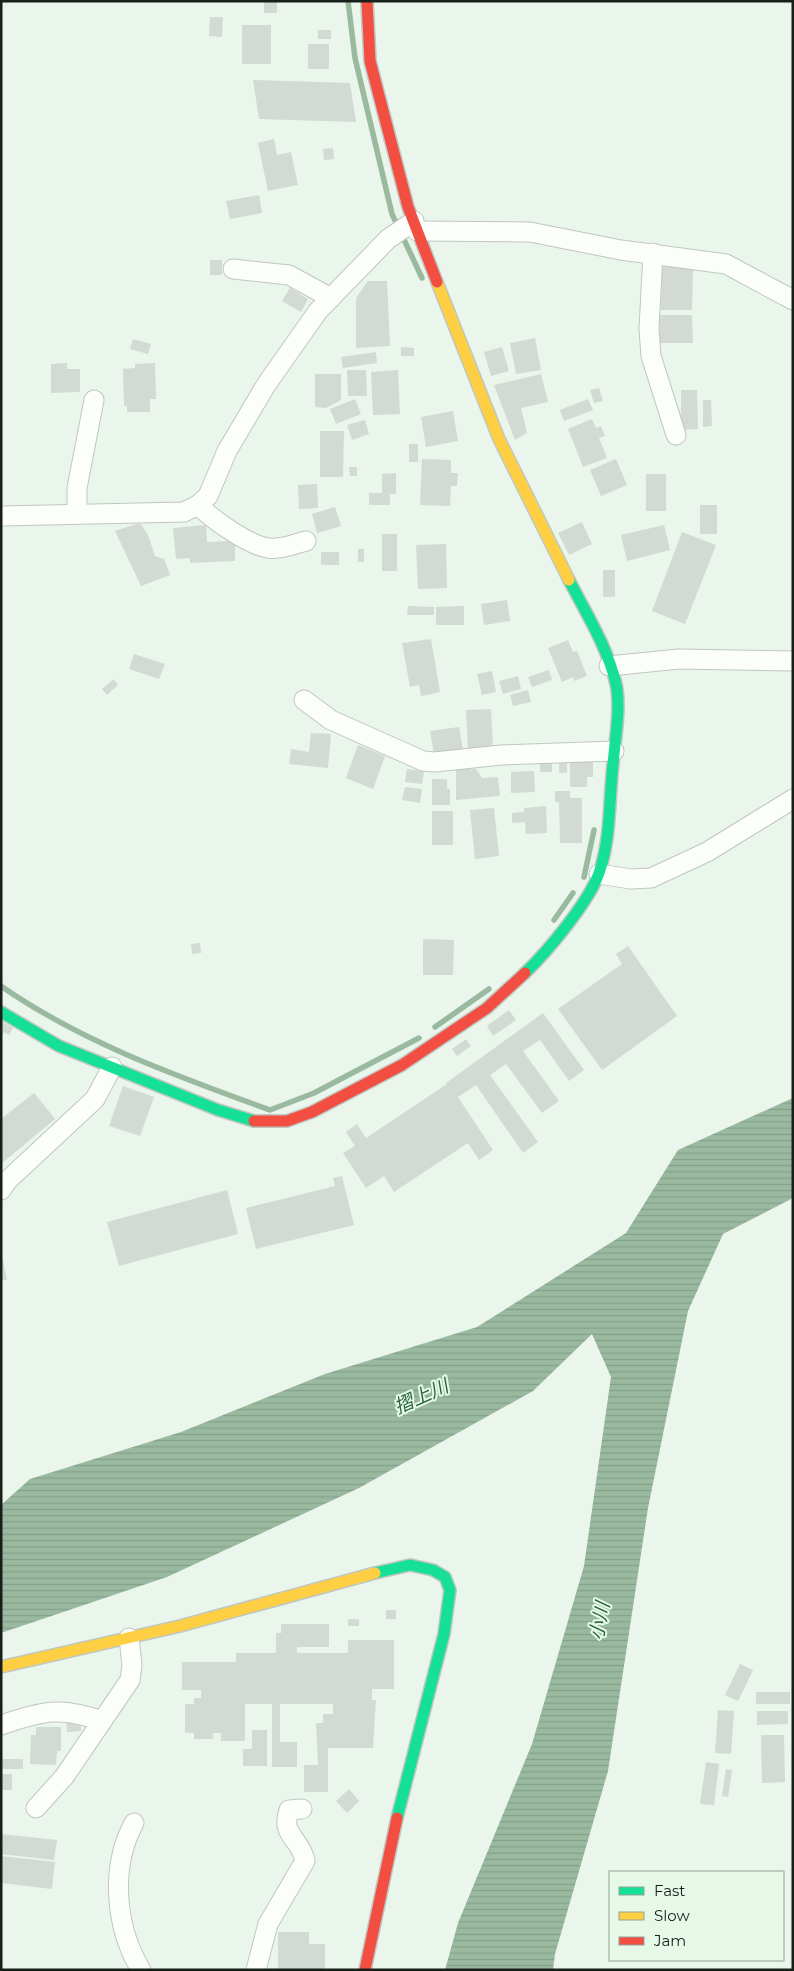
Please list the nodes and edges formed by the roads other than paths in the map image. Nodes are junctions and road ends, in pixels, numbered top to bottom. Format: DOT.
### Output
graph roads {
  1 [pos="366,1"];
  2 [pos="413,226"];
  3 [pos="653,253"];
  4 [pos="233,269"];
  5 [pos="331,298"];
  6 [pos="793,300"];
  7 [pos="94,400"];
  8 [pos="676,435"];
  9 [pos="198,505"];
  10 [pos="77,514"];
  11 [pos="1,516"];
  12 [pos="306,541"];
  13 [pos="793,661"];
  14 [pos="609,666"];
  15 [pos="304,700"];
  16 [pos="607,752"];
  17 [pos="793,799"];
  18 [pos="598,874"];
  19 [pos="1,1012"];
  20 [pos="112,1068"];
  21 [pos="1,1190"];
  22 [pos="129,1638"];
  23 [pos="1,1667"];
  24 [pos="102,1721"];
  25 [pos="1,1725"];
  26 [pos="36,1808"];
  27 [pos="302,1809"];
  28 [pos="134,1822"];
  29 [pos="141,1970"];
  30 [pos="256,1970"];
  31 [pos="365,1970"];
  1 -- 2 [label="street"];
  2 -- 3 [label="street"];
  2 -- 5 [label="street"];
  2 -- 14 [label="street"];
  3 -- 6 [label="street"];
  3 -- 8 [label="street"];
  4 -- 5 [label="street"];
  5 -- 9 [label="street"];
  7 -- 10 [label="street"];
  9 -- 10 [label="street"];
  9 -- 12 [label="street"];
  10 -- 11 [label="street"];
  13 -- 14 [label="street"];
  14 -- 16 [label="street"];
  15 -- 16 [label="street"];
  16 -- 18 [label="street"];
  17 -- 18 [label="street"];
  18 -- 20 [label="street"];
  19 -- 20 [label="street"];
  20 -- 21 [label="street"];
  22 -- 23 [label="street"];
  22 -- 24 [label="street"];
  22 -- 31 [label="street"];
  24 -- 25 [label="street"];
  24 -- 26 [label="street"];
  27 -- 30 [label="street"];
  28 -- 29 [label="street"];
}
